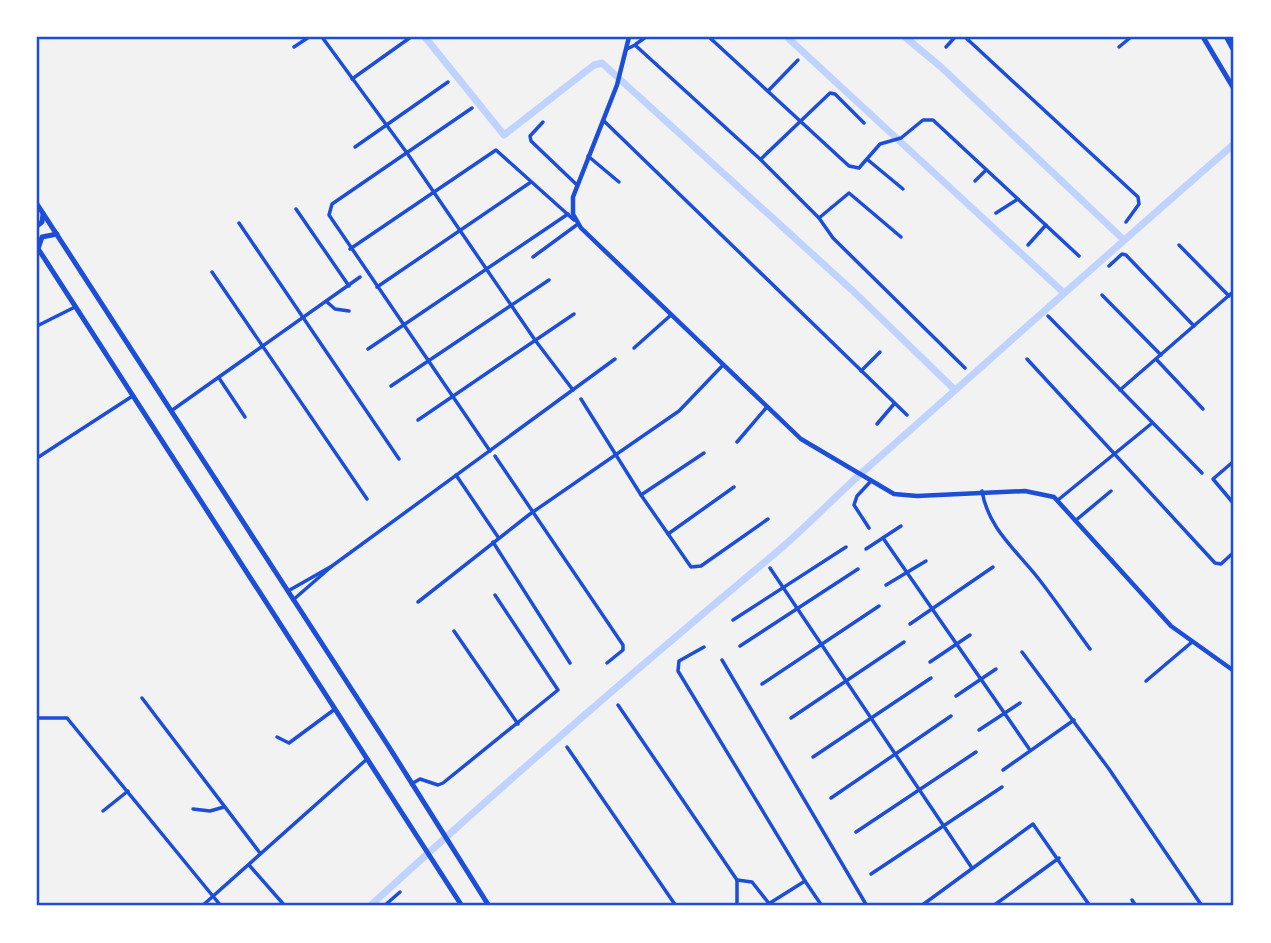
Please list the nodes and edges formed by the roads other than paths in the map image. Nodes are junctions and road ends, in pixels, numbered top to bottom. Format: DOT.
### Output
graph roads {
  1 [pos="309,37"];
  2 [pos="321,37"];
  3 [pos="411,37"];
  4 [pos="629,37"];
  5 [pos="646,37"];
  6 [pos="709,37"];
  7 [pos="955,37"];
  8 [pos="965,37"];
  9 [pos="1131,37"];
  10 [pos="1203,37"];
  11 [pos="1227,37"];
  12 [pos="635,45"];
  13 [pos="294,47"];
  14 [pos="946,47"];
  15 [pos="1119,47"];
  16 [pos="627,49"];
  17 [pos="1234,50"];
  18 [pos="798,60"];
  19 [pos="352,79"];
  20 [pos="448,82"];
  21 [pos="1234,88"];
  22 [pos="768,91"];
  23 [pos="472,108"];
  24 [pos="800,120"];
  25 [pos="604,121"];
  26 [pos="543,122"];
  27 [pos="864,122"];
  28 [pos="387,125"];
  29 [pos="355,147"];
  30 [pos="407,153"];
  31 [pos="588,156"];
  32 [pos="760,159"];
  33 [pos="868,160"];
  34 [pos="987,170"];
  35 [pos="532,181"];
  36 [pos="975,181"];
  37 [pos="618,182"];
  38 [pos="577,185"];
  39 [pos="903,189"];
  40 [pos="433,192"];
  41 [pos="1019,199"];
  42 [pos="37,204"];
  43 [pos="296,209"];
  44 [pos="996,213"];
  45 [pos="43,214"];
  46 [pos="568,214"];
  47 [pos="819,218"];
  48 [pos="1126,222"];
  49 [pos="239,223"];
  50 [pos="577,223"];
  51 [pos="1046,225"];
  52 [pos="37,226"];
  53 [pos="460,230"];
  54 [pos="57,234"];
  55 [pos="901,237"];
  56 [pos="1028,245"];
  57 [pos="1179,245"];
  58 [pos="37,248"];
  59 [pos="351,249"];
  60 [pos="1079,256"];
  61 [pos="533,257"];
  62 [pos="1109,266"];
  63 [pos="486,269"];
  64 [pos="212,272"];
  65 [pos="360,277"];
  66 [pos="549,280"];
  67 [pos="349,286"];
  68 [pos="377,287"];
  69 [pos="1234,291"];
  70 [pos="1102,295"];
  71 [pos="1229,296"];
  72 [pos="327,302"];
  73 [pos="510,305"];
  74 [pos="75,307"];
  75 [pos="349,311"];
  76 [pos="574,314"];
  77 [pos="671,315"];
  78 [pos="1048,316"];
  79 [pos="304,318"];
  80 [pos="37,326"];
  81 [pos="402,326"];
  82 [pos="1195,326"];
  83 [pos="535,340"];
  84 [pos="262,347"];
  85 [pos="634,348"];
  86 [pos="368,349"];
  87 [pos="880,352"];
  88 [pos="1161,355"];
  89 [pos="615,359"];
  90 [pos="1027,359"];
  91 [pos="1156,359"];
  92 [pos="427,361"];
  93 [pos="723,365"];
  94 [pos="965,368"];
  95 [pos="861,371"];
  96 [pos="219,378"];
  97 [pos="391,386"];
  98 [pos="573,390"];
  99 [pos="1120,390"];
  100 [pos="131,397"];
  101 [pos="452,397"];
  102 [pos="581,398"];
  103 [pos="895,404"];
  104 [pos="766,408"];
  105 [pos="1203,409"];
  106 [pos="171,411"];
  107 [pos="906,415"];
  108 [pos="246,417"];
  109 [pos="418,419"];
  110 [pos="1152,423"];
  111 [pos="877,424"];
  112 [pos="737,442"];
  113 [pos="490,451"];
  114 [pos="704,453"];
  115 [pos="1114,454"];
  116 [pos="616,455"];
  117 [pos="495,456"];
  118 [pos="37,458"];
  119 [pos="399,459"];
  120 [pos="1234,461"];
  121 [pos="1202,473"];
  122 [pos="456,475"];
  123 [pos="872,481"];
  124 [pos="734,488"];
  125 [pos="982,491"];
  126 [pos="1111,491"];
  127 [pos="641,495"];
  128 [pos="367,499"];
  129 [pos="1058,500"];
  130 [pos="1234,504"];
  131 [pos="533,512"];
  132 [pos="768,519"];
  133 [pos="1075,521"];
  134 [pos="901,526"];
  135 [pos="869,528"];
  136 [pos="667,534"];
  137 [pos="499,537"];
  138 [pos="883,538"];
  139 [pos="493,542"];
  140 [pos="846,547"];
  141 [pos="866,549"];
  142 [pos="1234,552"];
  143 [pos="926,561"];
  144 [pos="332,566"];
  145 [pos="993,567"];
  146 [pos="770,568"];
  147 [pos="858,569"];
  148 [pos="905,573"];
  149 [pos="886,585"];
  150 [pos="783,587"];
  151 [pos="288,591"];
  152 [pos="495,595"];
  153 [pos="293,600"];
  154 [pos="418,602"];
  155 [pos="879,606"];
  156 [pos="798,609"];
  157 [pos="930,610"];
  158 [pos="733,620"];
  159 [pos="910,624"];
  160 [pos="454,631"];
  161 [pos="970,635"];
  162 [pos="904,642"];
  163 [pos="1192,642"];
  164 [pos="821,645"];
  165 [pos="955,645"];
  166 [pos="740,646"];
  167 [pos="705,647"];
  168 [pos="1090,649"];
  169 [pos="1022,652"];
  170 [pos="722,660"];
  171 [pos="930,662"];
  172 [pos="570,663"];
  173 [pos="607,663"];
  174 [pos="996,669"];
  175 [pos="1234,671"];
  176 [pos="931,678"];
  177 [pos="980,680"];
  178 [pos="846,681"];
  179 [pos="1146,681"];
  180 [pos="762,684"];
  181 [pos="956,696"];
  182 [pos="142,698"];
  183 [pos="1020,703"];
  184 [pos="618,705"];
  185 [pos="336,709"];
  186 [pos="1003,715"];
  187 [pos="951,716"];
  188 [pos="872,717"];
  189 [pos="37,718"];
  190 [pos="791,718"];
  191 [pos="1074,720"];
  192 [pos="518,724"];
  193 [pos="979,730"];
  194 [pos="277,737"];
  195 [pos="567,747"];
  196 [pos="1030,750"];
  197 [pos="976,752"];
  198 [pos="897,753"];
  199 [pos="813,757"];
  200 [pos="368,759"];
  201 [pos="1003,770"];
  202 [pos="412,783"];
  203 [pos="1002,787"];
  204 [pos="920,789"];
  205 [pos="128,791"];
  206 [pos="831,798"];
  207 [pos="224,807"];
  208 [pos="193,809"];
  209 [pos="103,811"];
  210 [pos="944,827"];
  211 [pos="856,832"];
  212 [pos="260,853"];
  213 [pos="1059,858"];
  214 [pos="249,864"];
  215 [pos="972,868"];
  216 [pos="871,874"];
  217 [pos="737,880"];
  218 [pos="805,881"];
  219 [pos="400,892"];
  220 [pos="213,897"];
  221 [pos="1132,900"];
  222 [pos="770,905"];
  223 [pos="202,906"];
  224 [pos="221,906"];
  225 [pos="285,906"];
  226 [pos="384,906"];
  227 [pos="462,906"];
  228 [pos="488,906"];
  229 [pos="676,906"];
  230 [pos="737,906"];
  231 [pos="822,906"];
  232 [pos="867,906"];
  233 [pos="921,906"];
  234 [pos="993,906"];
  235 [pos="1090,906"];
  236 [pos="1136,906"];
  237 [pos="1202,906"];
  1 -- 13 [label="street"];
  2 -- 19 [label="street"];
  3 -- 19 [label="street"];
  4 -- 16 [label="street"];
  5 -- 12 [label="street"];
  6 -- 22 [label="street"];
  7 -- 14 [label="street"];
  8 -- 48 [label="street"];
  9 -- 15 [label="street"];
  10 -- 21 [label="main road"];
  11 -- 17 [label="highway"];
  12 -- 16 [label="street"];
  12 -- 32 [label="street"];
  16 -- 25 [label="street"];
  18 -- 22 [label="street"];
  19 -- 28 [label="street"];
  20 -- 28 [label="street"];
  22 -- 24 [label="street"];
  23 -- 30 [label="street"];
  24 -- 27 [label="street"];
  24 -- 32 [label="street"];
  24 -- 33 [label="street"];
  25 -- 31 [label="street"];
  25 -- 95 [label="street"];
  26 -- 38 [label="street"];
  28 -- 29 [label="street"];
  28 -- 30 [label="street"];
  30 -- 40 [label="street"];
  30 -- 59 [label="street"];
  31 -- 37 [label="street"];
  31 -- 38 [label="street"];
  32 -- 47 [label="street"];
  33 -- 34 [label="street"];
  33 -- 39 [label="street"];
  34 -- 36 [label="street"];
  34 -- 41 [label="street"];
  35 -- 40 [label="street"];
  35 -- 46 [label="street"];
  35 -- 53 [label="street"];
  38 -- 50 [label="street"];
  40 -- 53 [label="street"];
  40 -- 59 [label="street"];
  41 -- 44 [label="street"];
  41 -- 51 [label="street"];
  42 -- 45 [label="main road"];
  43 -- 67 [label="street"];
  45 -- 52 [label="main road"];
  45 -- 54 [label="main road"];
  46 -- 50 [label="street"];
  46 -- 63 [label="street"];
  47 -- 55 [label="street"];
  47 -- 94 [label="street"];
  49 -- 79 [label="street"];
  50 -- 61 [label="street"];
  50 -- 77 [label="street"];
  51 -- 56 [label="street"];
  51 -- 60 [label="street"];
  53 -- 63 [label="street"];
  53 -- 68 [label="street"];
  54 -- 58 [label="main road"];
  54 -- 106 [label="main road"];
  57 -- 71 [label="street"];
  58 -- 74 [label="main road"];
  59 -- 68 [label="street"];
  62 -- 82 [label="street"];
  63 -- 73 [label="street"];
  63 -- 81 [label="street"];
  64 -- 84 [label="street"];
  65 -- 67 [label="street"];
  66 -- 73 [label="street"];
  67 -- 72 [label="street"];
  68 -- 81 [label="street"];
  69 -- 71 [label="street"];
  70 -- 88 [label="street"];
  71 -- 82 [label="street"];
  72 -- 75 [label="street"];
  72 -- 79 [label="street"];
  73 -- 83 [label="street"];
  73 -- 92 [label="street"];
  74 -- 80 [label="street"];
  74 -- 100 [label="main road"];
  76 -- 83 [label="street"];
  77 -- 85 [label="street"];
  77 -- 93 [label="street"];
  78 -- 99 [label="street"];
  79 -- 84 [label="street"];
  79 -- 119 [label="street"];
  81 -- 86 [label="street"];
  81 -- 92 [label="street"];
  82 -- 88 [label="street"];
  83 -- 98 [label="street"];
  83 -- 101 [label="street"];
  84 -- 96 [label="street"];
  84 -- 128 [label="street"];
  87 -- 95 [label="street"];
  88 -- 91 [label="street"];
  89 -- 98 [label="street"];
  90 -- 115 [label="street"];
  91 -- 99 [label="street"];
  91 -- 105 [label="street"];
  92 -- 97 [label="street"];
  92 -- 101 [label="street"];
  93 -- 104 [label="street"];
  93 -- 116 [label="street"];
  95 -- 103 [label="street"];
  96 -- 106 [label="street"];
  96 -- 108 [label="street"];
  98 -- 113 [label="street"];
  99 -- 110 [label="street"];
  100 -- 118 [label="street"];
  100 -- 185 [label="main road"];
  101 -- 109 [label="street"];
  101 -- 113 [label="street"];
  102 -- 116 [label="street"];
  103 -- 107 [label="street"];
  103 -- 111 [label="street"];
  104 -- 112 [label="street"];
  104 -- 123 [label="street"];
  106 -- 151 [label="main road"];
  110 -- 115 [label="street"];
  110 -- 121 [label="street"];
  113 -- 122 [label="street"];
  114 -- 127 [label="street"];
  115 -- 129 [label="street"];
  115 -- 142 [label="street"];
  116 -- 127 [label="street"];
  116 -- 131 [label="street"];
  117 -- 131 [label="street"];
  120 -- 130 [label="street"];
  122 -- 137 [label="street"];
  122 -- 144 [label="street"];
  123 -- 125 [label="street"];
  123 -- 135 [label="street"];
  124 -- 136 [label="street"];
  125 -- 129 [label="street"];
  125 -- 168 [label="street"];
  126 -- 133 [label="street"];
  127 -- 136 [label="street"];
  129 -- 133 [label="street"];
  131 -- 137 [label="street"];
  131 -- 173 [label="street"];
  132 -- 136 [label="street"];
  133 -- 163 [label="street"];
  134 -- 138 [label="street"];
  137 -- 139 [label="street"];
  138 -- 141 [label="street"];
  138 -- 148 [label="street"];
  139 -- 154 [label="street"];
  139 -- 172 [label="street"];
  140 -- 150 [label="street"];
  143 -- 148 [label="street"];
  144 -- 151 [label="street"];
  144 -- 153 [label="street"];
  145 -- 157 [label="street"];
  146 -- 150 [label="street"];
  147 -- 156 [label="street"];
  148 -- 149 [label="street"];
  148 -- 157 [label="street"];
  150 -- 156 [label="street"];
  150 -- 158 [label="street"];
  151 -- 153 [label="main road"];
  152 -- 192 [label="street"];
  153 -- 202 [label="main road"];
  155 -- 164 [label="street"];
  156 -- 164 [label="street"];
  156 -- 166 [label="street"];
  157 -- 159 [label="street"];
  157 -- 165 [label="street"];
  160 -- 192 [label="street"];
  161 -- 165 [label="street"];
  162 -- 178 [label="street"];
  163 -- 175 [label="street"];
  163 -- 179 [label="street"];
  164 -- 178 [label="street"];
  164 -- 180 [label="street"];
  165 -- 171 [label="street"];
  165 -- 177 [label="street"];
  167 -- 218 [label="street"];
  169 -- 191 [label="street"];
  170 -- 232 [label="street"];
  174 -- 177 [label="street"];
  176 -- 188 [label="street"];
  177 -- 181 [label="street"];
  177 -- 186 [label="street"];
  178 -- 188 [label="street"];
  178 -- 190 [label="street"];
  182 -- 207 [label="street"];
  183 -- 186 [label="street"];
  184 -- 217 [label="street"];
  185 -- 194 [label="street"];
  185 -- 200 [label="main road"];
  186 -- 193 [label="street"];
  186 -- 196 [label="street"];
  187 -- 198 [label="street"];
  188 -- 198 [label="street"];
  188 -- 199 [label="street"];
  189 -- 205 [label="street"];
  191 -- 196 [label="street"];
  191 -- 237 [label="street"];
  192 -- 202 [label="street"];
  195 -- 229 [label="street"];
  196 -- 201 [label="street"];
  197 -- 204 [label="street"];
  198 -- 204 [label="street"];
  198 -- 206 [label="street"];
  200 -- 212 [label="street"];
  200 -- 227 [label="main road"];
  202 -- 228 [label="main road"];
  203 -- 210 [label="street"];
  204 -- 210 [label="street"];
  204 -- 211 [label="street"];
  205 -- 209 [label="street"];
  205 -- 220 [label="street"];
  207 -- 208 [label="street"];
  207 -- 212 [label="street"];
  210 -- 215 [label="street"];
  210 -- 216 [label="street"];
  212 -- 214 [label="street"];
  213 -- 215 [label="street"];
  213 -- 234 [label="street"];
  213 -- 235 [label="street"];
  214 -- 220 [label="street"];
  214 -- 225 [label="street"];
  215 -- 233 [label="street"];
  217 -- 222 [label="street"];
  217 -- 230 [label="street"];
  218 -- 222 [label="street"];
  218 -- 231 [label="street"];
  219 -- 226 [label="street"];
  220 -- 223 [label="street"];
  220 -- 224 [label="street"];
  221 -- 236 [label="street"];
}
